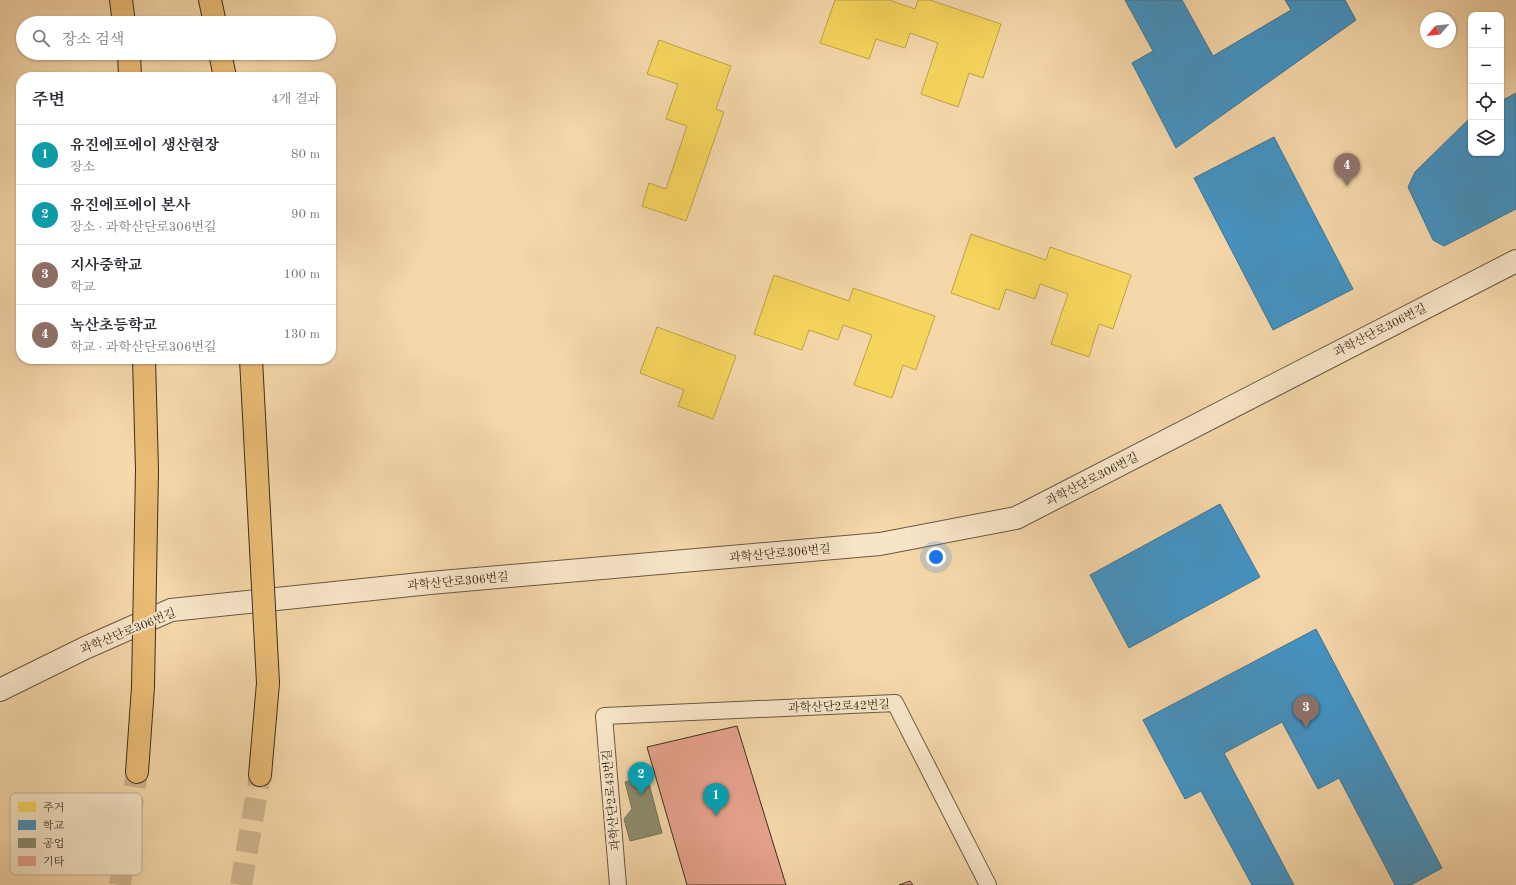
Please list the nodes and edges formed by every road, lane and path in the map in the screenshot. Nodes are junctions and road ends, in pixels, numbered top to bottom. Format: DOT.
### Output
graph roads {
  1 [pos="121,0"];
  2 [pos="210,0"];
  3 [pos="123,16"];
  4 [pos="213,16"];
  5 [pos="129,60"];
  6 [pos="221,60"];
  7 [pos="130,72"];
  8 [pos="224,72"];
  9 [pos="1516,261"];
  10 [pos="144,364"];
  11 [pos="251,364"];
  12 [pos="0,690"];
  13 [pos="604,716"];
  14 [pos="137,772"];
  15 [pos="260,775"];
  16 [pos="618,885"];
  17 [pos="988,885"];
  1 -- 3 [label="highway"];
  2 -- 4 [label="highway"];
  5 -- 7 [label="highway"];
  6 -- 8 [label="highway"];
  9 -- 12 [label="street, 과학산단로306번길"];
  10 -- 14 [label="highway, bridge"];
  11 -- 15 [label="highway, bridge"];
  13 -- 16 [label="lane, 과학산단2로43번길"];
  13 -- 17 [label="lane, 과학산단2로42번길"];
}
